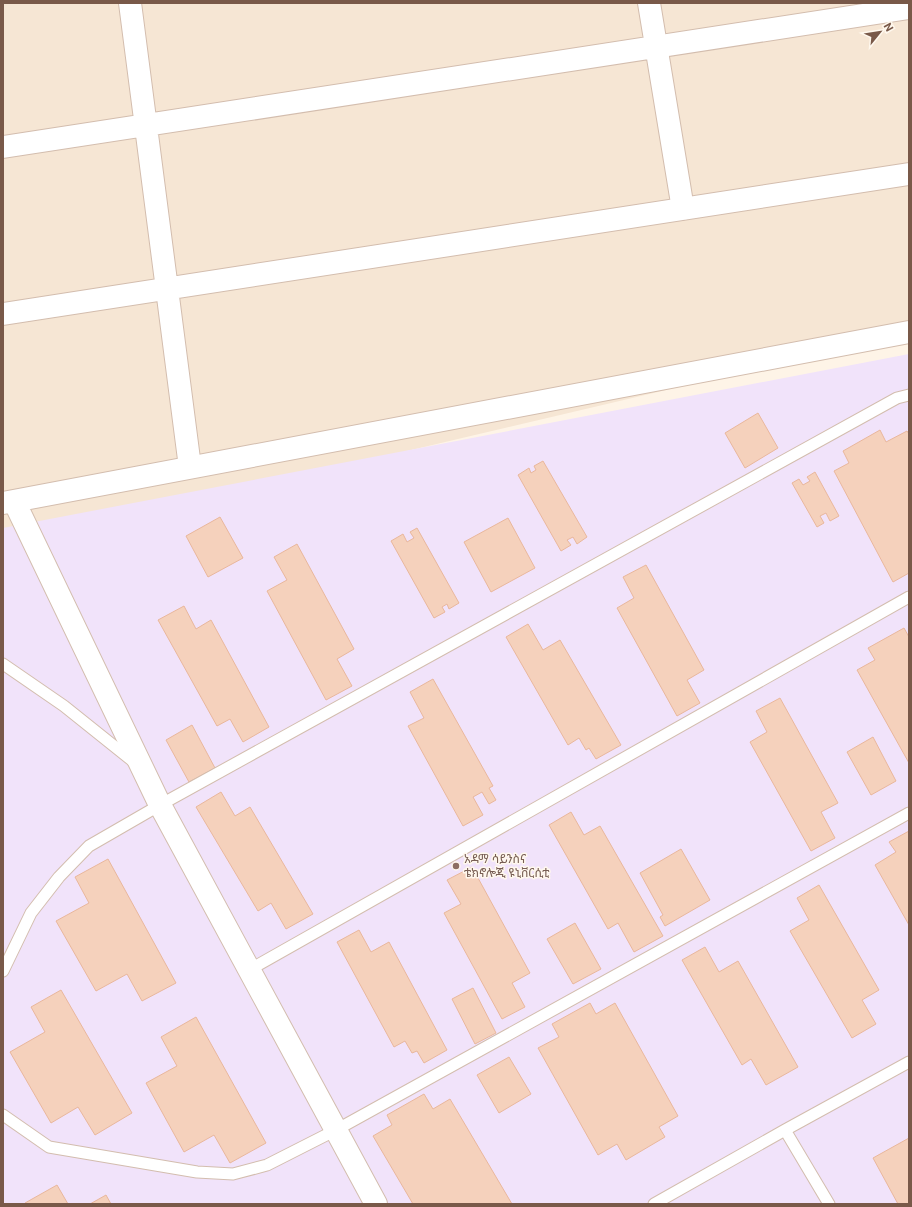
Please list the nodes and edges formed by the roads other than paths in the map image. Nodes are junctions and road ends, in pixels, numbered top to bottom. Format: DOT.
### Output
graph roads {
  1 [pos="130,3"];
  2 [pos="649,3"];
  3 [pos="909,8"];
  4 [pos="656,47"];
  5 [pos="146,125"];
  6 [pos="3,147"];
  7 [pos="909,174"];
  8 [pos="683,209"];
  9 [pos="167,288"];
  10 [pos="3,314"];
  11 [pos="909,332"];
  12 [pos="909,395"];
  13 [pos="190,467"];
  14 [pos="9,502"];
  15 [pos="909,597"];
  16 [pos="3,664"];
  17 [pos="141,768"];
  18 [pos="160,805"];
  19 [pos="909,813"];
  20 [pos="249,970"];
  21 [pos="3,971"];
  22 [pos="909,1062"];
  23 [pos="3,1115"];
  24 [pos="336,1130"];
  25 [pos="785,1130"];
  26 [pos="376,1204"];
  27 [pos="654,1204"];
  28 [pos="829,1204"];
  1 -- 5 [label="street"];
  2 -- 4 [label="street"];
  3 -- 4 [label="street"];
  4 -- 5 [label="street"];
  4 -- 8 [label="street"];
  5 -- 6 [label="street"];
  5 -- 9 [label="street"];
  7 -- 8 [label="street"];
  8 -- 9 [label="street"];
  9 -- 10 [label="street"];
  9 -- 13 [label="street"];
  11 -- 13 [label="street"];
  12 -- 18 [label="lane"];
  13 -- 14 [label="street"];
  14 -- 17 [label="street"];
  15 -- 20 [label="lane"];
  16 -- 17 [label="lane"];
  17 -- 18 [label="street"];
  18 -- 20 [label="street"];
  18 -- 21 [label="lane"];
  19 -- 24 [label="lane"];
  20 -- 24 [label="street"];
  22 -- 25 [label="lane"];
  23 -- 24 [label="lane"];
  24 -- 26 [label="street"];
  25 -- 27 [label="lane"];
  25 -- 28 [label="lane"];
}
